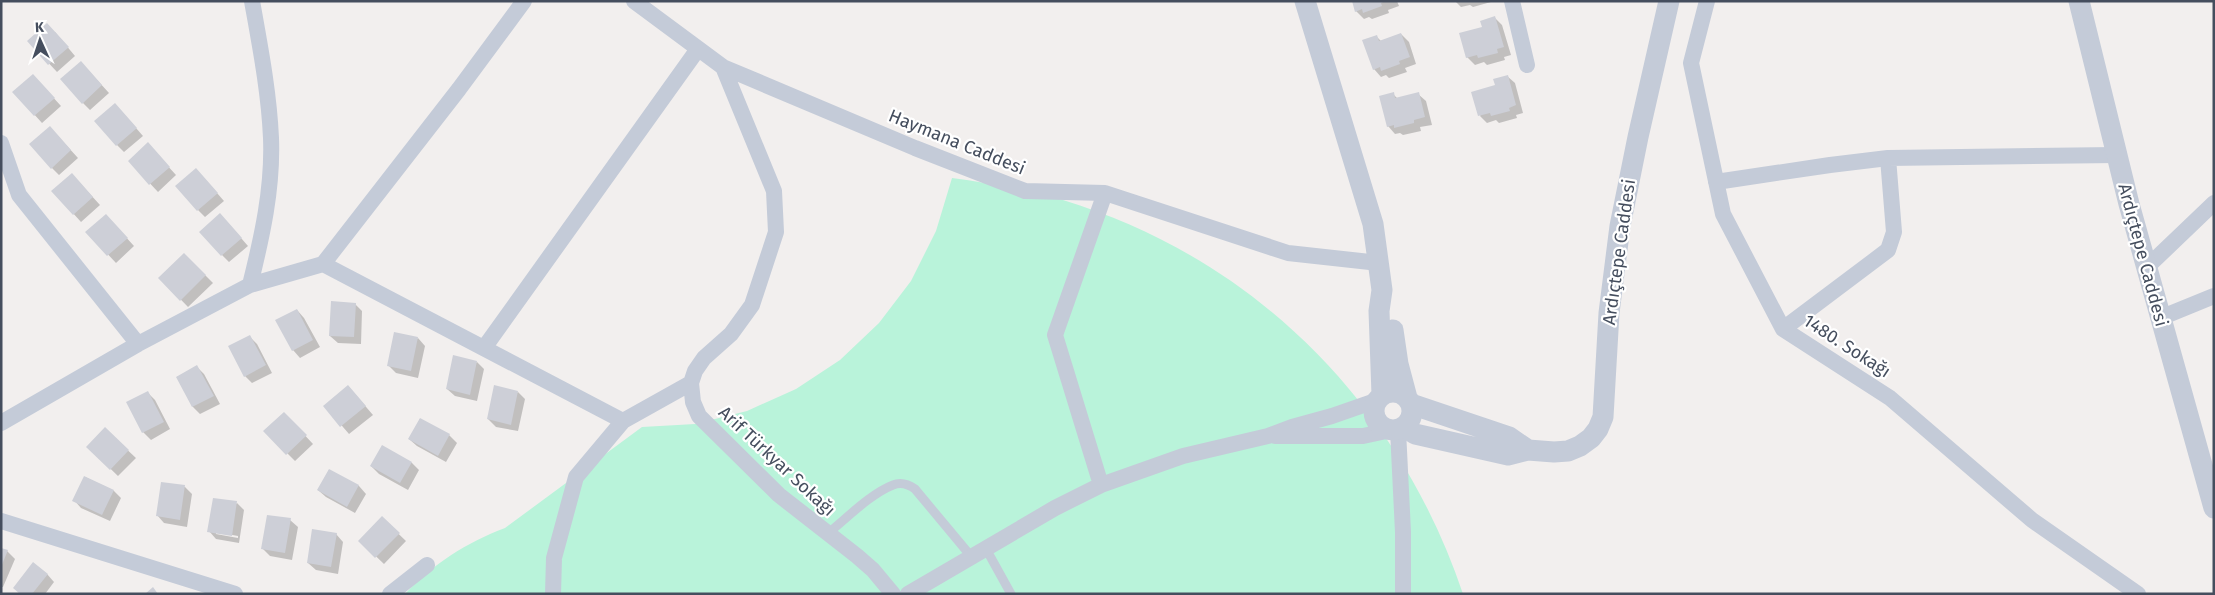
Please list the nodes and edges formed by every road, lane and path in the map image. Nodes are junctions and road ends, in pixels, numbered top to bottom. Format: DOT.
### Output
graph roads {
  1 [pos="252,1"];
  2 [pos="524,1"];
  3 [pos="634,1"];
  4 [pos="1305,1"];
  5 [pos="1512,1"];
  6 [pos="1670,1"];
  7 [pos="1707,1"];
  8 [pos="2079,1"];
  9 [pos="698,49"];
  10 [pos="1527,65"];
  11 [pos="722,67"];
  12 [pos="1,143"];
  13 [pos="2116,155"];
  14 [pos="1888,158"];
  15 [pos="1716,182"];
  16 [pos="1105,193"];
  17 [pos="2214,203"];
  18 [pos="1379,263"];
  19 [pos="323,264"];
  20 [pos="2146,268"];
  21 [pos="250,285"];
  22 [pos="1382,290"];
  23 [pos="2214,296"];
  24 [pos="2160,318"];
  25 [pos="1783,329"];
  26 [pos="138,344"];
  27 [pos="484,348"];
  28 [pos="691,383"];
  29 [pos="1380,397"];
  30 [pos="1409,401"];
  31 [pos="623,421"];
  32 [pos="1,423"];
  33 [pos="1398,429"];
  34 [pos="1268,436"];
  35 [pos="1528,450"];
  36 [pos="1101,485"];
  37 [pos="2214,508"];
  38 [pos="1,522"];
  39 [pos="827,534"];
  40 [pos="985,547"];
  41 [pos="970,555"];
  42 [pos="427,565"];
  43 [pos="235,594"];
  44 [pos="390,594"];
  45 [pos="553,594"];
  46 [pos="893,594"];
  47 [pos="908,594"];
  48 [pos="1011,594"];
  49 [pos="1403,594"];
  50 [pos="2138,594"];
  1 -- 21 [label="street"];
  2 -- 19 [label="street"];
  3 -- 9 [label="street, Haymana Caddesi"];
  4 -- 18 [label="street"];
  5 -- 10 [label="street"];
  6 -- 35 [label="street, Ardıçtepe Caddesi"];
  7 -- 15 [label="street, 1480. Sokağı"];
  8 -- 13 [label="street, Ardıçtepe Caddesi"];
  9 -- 11 [label="street, Haymana Caddesi"];
  9 -- 27 [label="street"];
  11 -- 16 [label="street, Haymana Caddesi"];
  11 -- 28 [label="street"];
  12 -- 26 [label="street"];
  13 -- 14 [label="street"];
  13 -- 20 [label="street, Ardıçtepe Caddesi"];
  14 -- 15 [label="street"];
  14 -- 25 [label="street"];
  15 -- 25 [label="street, 1480. Sokağı"];
  16 -- 18 [label="street, Haymana Caddesi"];
  16 -- 36 [label="street"];
  17 -- 20 [label="street"];
  18 -- 22 [label="street"];
  19 -- 21 [label="street"];
  19 -- 27 [label="street"];
  20 -- 24 [label="street, Ardıçtepe Caddesi"];
  21 -- 26 [label="street"];
  22 -- 29 [label="street"];
  22 -- 30 [label="street"];
  23 -- 24 [label="street"];
  24 -- 37 [label="street, Ardıçtepe Caddesi"];
  25 -- 50 [label="street, 1480. Sokağı"];
  26 -- 32 [label="street"];
  27 -- 31 [label="street"];
  28 -- 31 [label="street"];
  28 -- 39 [label="street, Arif Türkyar Sokağı"];
  29 -- 30 [label="street"];
  29 -- 33 [label="street"];
  29 -- 34 [label="street"];
  30 -- 33 [label="street"];
  30 -- 35 [label="street, Ardıçtepe Caddesi"];
  31 -- 45 [label="street"];
  33 -- 34 [label="street"];
  33 -- 35 [label="street, Ardıçtepe Caddesi"];
  33 -- 49 [label="street"];
  34 -- 36 [label="street"];
  36 -- 40 [label="street"];
  38 -- 43 [label="street"];
  39 -- 41 [label="lane"];
  39 -- 46 [label="street, Arif Türkyar Sokağı"];
  40 -- 41 [label="street"];
  40 -- 48 [label="lane"];
  41 -- 47 [label="street"];
  42 -- 44 [label="street"];
}
